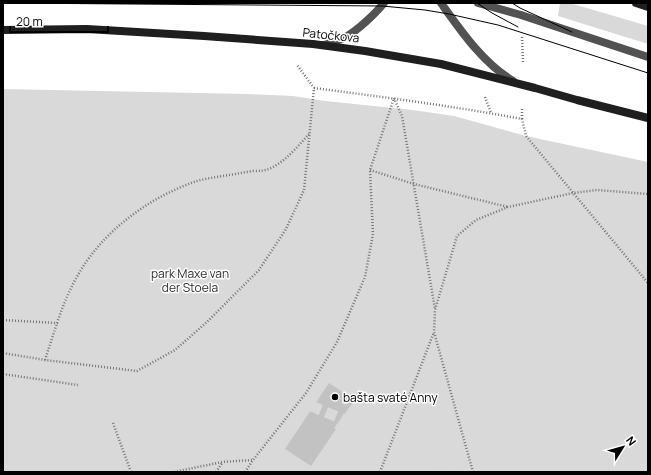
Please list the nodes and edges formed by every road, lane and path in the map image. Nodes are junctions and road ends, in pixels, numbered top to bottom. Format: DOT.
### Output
graph roads {
  1 [pos="384,3"];
  2 [pos="441,3"];
  3 [pos="478,3"];
  4 [pos="636,3"];
  5 [pos="648,7"];
  6 [pos="3,30"];
  7 [pos="323,46"];
  8 [pos="648,57"];
  9 [pos="517,84"];
  10 [pos="394,98"];
  11 [pos="648,118"];
  12 [pos="310,133"];
  13 [pos="370,170"];
  14 [pos="414,184"];
  15 [pos="573,193"];
  16 [pos="648,194"];
  17 [pos="508,207"];
  18 [pos="648,283"];
  19 [pos="435,310"];
  20 [pos="3,320"];
  21 [pos="57,322"];
  22 [pos="434,332"];
  23 [pos="3,353"];
  24 [pos="45,360"];
  25 [pos="3,374"];
  26 [pos="78,385"];
  27 [pos="113,423"];
  28 [pos="253,460"];
  29 [pos="222,462"];
  30 [pos="131,472"];
  31 [pos="174,472"];
  32 [pos="216,472"];
  33 [pos="245,472"];
  34 [pos="380,472"];
  35 [pos="473,472"];
  1 -- 7 [label="street"];
  2 -- 9 [label="street"];
  3 -- 8 [label="street"];
  4 -- 5 [label="main road"];
  6 -- 7 [label="main road, Patočkova"];
  7 -- 9 [label="main road, Patočkova"];
  9 -- 11 [label="main road, Patočkova"];
  10 -- 12 [label="path"];
  10 -- 13 [label="path"];
  10 -- 14 [label="path"];
  10 -- 15 [label="path"];
  12 -- 21 [label="path"];
  12 -- 24 [label="path"];
  13 -- 14 [label="path"];
  13 -- 28 [label="path"];
  14 -- 17 [label="path"];
  14 -- 19 [label="path"];
  15 -- 16 [label="path"];
  15 -- 17 [label="path"];
  15 -- 18 [label="path"];
  17 -- 19 [label="path"];
  19 -- 22 [label="path"];
  20 -- 21 [label="path"];
  21 -- 24 [label="path"];
  22 -- 34 [label="path"];
  22 -- 35 [label="path"];
  23 -- 24 [label="path"];
  25 -- 26 [label="path"];
  27 -- 30 [label="path"];
  28 -- 29 [label="path"];
  28 -- 33 [label="path"];
  29 -- 31 [label="path"];
  29 -- 32 [label="path"];
}
